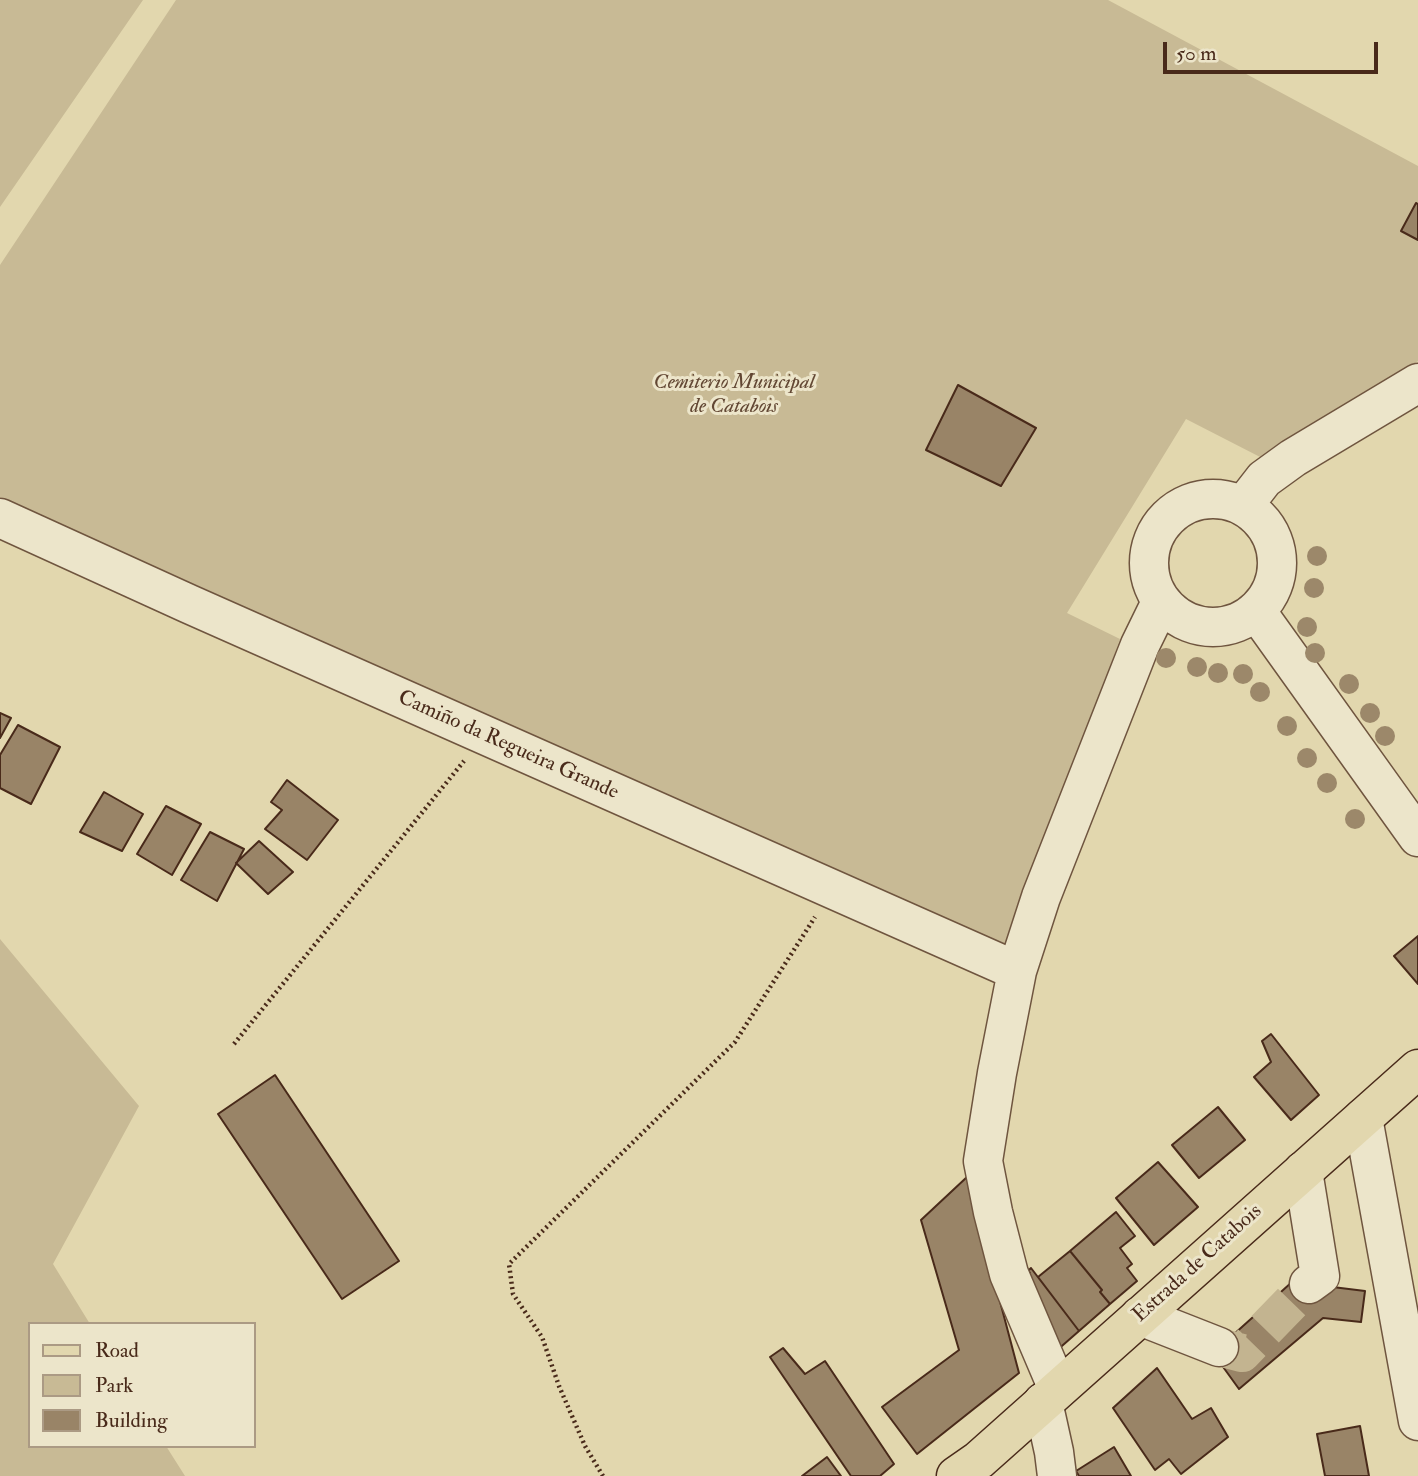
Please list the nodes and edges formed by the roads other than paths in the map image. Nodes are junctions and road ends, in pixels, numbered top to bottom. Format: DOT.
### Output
graph roads {
  1 [pos="1418,383"];
  2 [pos="1243,506"];
  3 [pos="0,518"];
  4 [pos="1161,602"];
  5 [pos="1256,612"];
  6 [pos="1418,837"];
  7 [pos="1017,971"];
  8 [pos="1418,1069"];
  9 [pos="1363,1118"];
  10 [pos="1303,1171"];
  11 [pos="1309,1284"];
  12 [pos="1140,1316"];
  13 [pos="1219,1347"];
  14 [pos="1050,1395"];
  15 [pos="1418,1421"];
  16 [pos="967,1471"];
  17 [pos="1057,1476"];
  1 -- 2 [label="street"];
  2 -- 4 [label="street"];
  2 -- 5 [label="street"];
  3 -- 7 [label="street, Camiño da Regueira Grande"];
  4 -- 5 [label="street"];
  4 -- 7 [label="street"];
  5 -- 6 [label="street"];
  7 -- 14 [label="street"];
  8 -- 9 [label="main road, Estrada de Catabois"];
  9 -- 10 [label="main road, Estrada de Catabois"];
  9 -- 15 [label="street"];
  10 -- 11 [label="street"];
  10 -- 12 [label="main road, Estrada de Catabois"];
  12 -- 13 [label="street"];
  12 -- 14 [label="main road, Estrada de Catabois"];
  14 -- 16 [label="main road, Estrada de Catabois"];
  14 -- 17 [label="street"];
}
